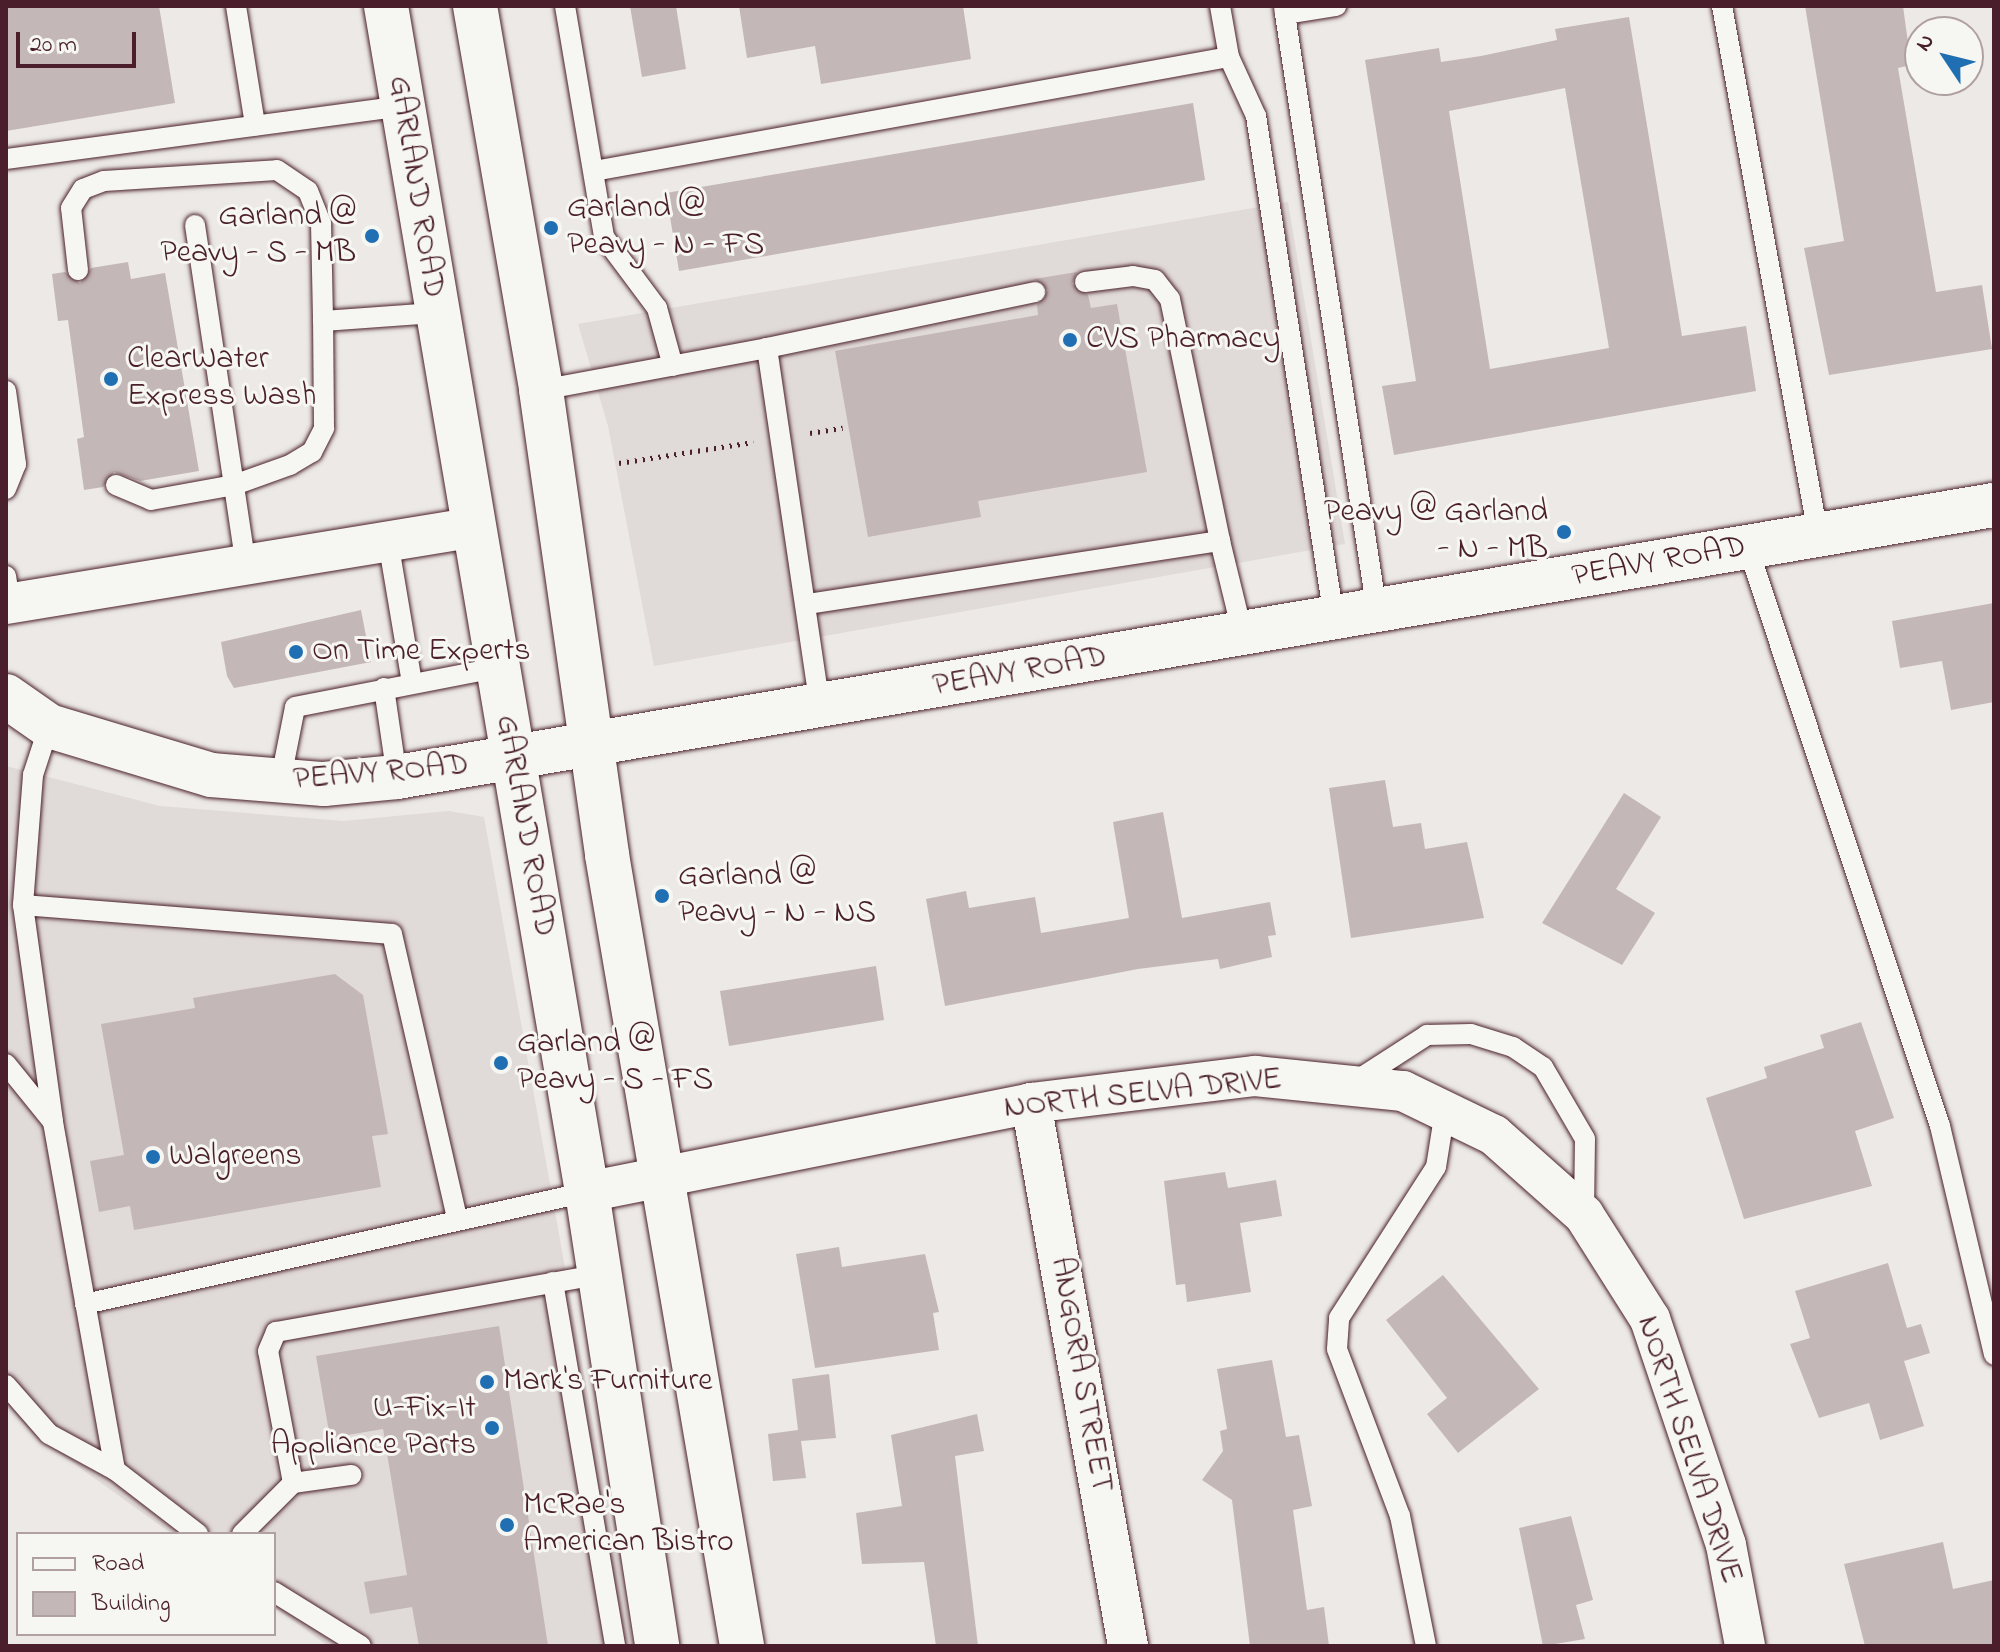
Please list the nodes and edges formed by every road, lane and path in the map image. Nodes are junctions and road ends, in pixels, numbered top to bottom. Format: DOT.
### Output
graph roads {
  1 [pos="236,6"];
  2 [pos="386,6"];
  3 [pos="475,6"];
  4 [pos="565,6"];
  5 [pos="1220,6"];
  6 [pos="1336,6"];
  7 [pos="1722,6"];
  8 [pos="1284,10"];
  9 [pos="1229,57"];
  10 [pos="402,106"];
  11 [pos="255,125"];
  12 [pos="6,159"];
  13 [pos="594,171"];
  14 [pos="195,225"];
  15 [pos="78,270"];
  16 [pos="1085,282"];
  17 [pos="1035,292"];
  18 [pos="435,313"];
  19 [pos="323,321"];
  20 [pos="767,348"];
  21 [pos="673,366"];
  22 [pos="541,390"];
  23 [pos="6,391"];
  24 [pos="843,428"];
  25 [pos="781,438"];
  26 [pos="619,463"];
  27 [pos="116,485"];
  28 [pos="234,485"];
  29 [pos="6,489"];
  30 [pos="1994,505"];
  31 [pos="470,528"];
  32 [pos="1818,534"];
  33 [pos="388,541"];
  34 [pos="1220,541"];
  35 [pos="1748,548"];
  36 [pos="246,566"];
  37 [pos="7,593"];
  38 [pos="807,604"];
  39 [pos="1377,612"];
  40 [pos="1334,618"];
  41 [pos="1243,635"];
  42 [pos="496,668"];
  43 [pos="412,683"];
  44 [pos="384,688"];
  45 [pos="6,696"];
  46 [pos="820,708"];
  47 [pos="49,726"];
  48 [pos="6,728"];
  49 [pos="591,749"];
  50 [pos="511,762"];
  51 [pos="397,777"];
  52 [pos="280,783"];
  53 [pos="15,846"];
  54 [pos="23,905"];
  55 [pos="6,1064"];
  56 [pos="1356,1081"];
  57 [pos="1031,1103"];
  58 [pos="1445,1111"];
  59 [pos="53,1122"];
  60 [pos="663,1176"];
  61 [pos="587,1192"];
  62 [pos="1584,1215"];
  63 [pos="457,1218"];
  64 [pos="600,1274"];
  65 [pos="553,1282"];
  66 [pos="85,1304"];
  67 [pos="1994,1355"];
  68 [pos="616,1380"];
  69 [pos="6,1385"];
  70 [pos="572,1387"];
  71 [pos="115,1470"];
  72 [pos="351,1475"];
  73 [pos="293,1483"];
  74 [pos="634,1498"];
  75 [pos="591,1504"];
  76 [pos="195,1532"];
  77 [pos="244,1532"];
  78 [pos="276,1593"];
  79 [pos="640,1627"];
  80 [pos="361,1646"];
  81 [pos="615,1646"];
  82 [pos="742,1646"];
  83 [pos="1128,1646"];
  84 [pos="1426,1646"];
  85 [pos="1745,1646"];
  1 -- 11 [label="lane"];
  2 -- 10 [label="main road, GARLAND ROAD"];
  3 -- 22 [label="main road"];
  4 -- 13 [label="lane"];
  5 -- 9 [label="lane"];
  6 -- 8 [label="lane"];
  7 -- 32 [label="lane"];
  8 -- 39 [label="lane"];
  9 -- 13 [label="lane"];
  9 -- 40 [label="lane"];
  10 -- 11 [label="lane"];
  10 -- 18 [label="main road, GARLAND ROAD"];
  11 -- 12 [label="lane"];
  13 -- 21 [label="lane"];
  14 -- 28 [label="lane"];
  15 -- 19 [label="lane"];
  16 -- 34 [label="lane"];
  17 -- 20 [label="lane"];
  18 -- 19 [label="lane"];
  18 -- 31 [label="main road, GARLAND ROAD"];
  19 -- 28 [label="lane"];
  20 -- 21 [label="lane"];
  20 -- 25 [label="lane"];
  21 -- 22 [label="lane"];
  22 -- 49 [label="main road"];
  23 -- 29 [label="lane"];
  24 -- 25 [label="path"];
  25 -- 26 [label="path"];
  25 -- 38 [label="lane"];
  27 -- 28 [label="lane"];
  28 -- 36 [label="lane"];
  30 -- 32 [label="main road, PEAVY ROAD"];
  31 -- 33 [label="street"];
  31 -- 42 [label="main road, GARLAND ROAD"];
  32 -- 35 [label="main road, PEAVY ROAD"];
  33 -- 36 [label="street"];
  33 -- 43 [label="lane"];
  34 -- 38 [label="lane"];
  34 -- 41 [label="lane"];
  35 -- 39 [label="main road, PEAVY ROAD"];
  35 -- 67 [label="lane"];
  36 -- 37 [label="street"];
  38 -- 46 [label="lane"];
  39 -- 40 [label="main road, PEAVY ROAD"];
  40 -- 41 [label="main road, PEAVY ROAD"];
  41 -- 46 [label="main road, PEAVY ROAD"];
  42 -- 43 [label="lane"];
  42 -- 50 [label="main road, GARLAND ROAD"];
  43 -- 44 [label="lane"];
  44 -- 51 [label="lane"];
  44 -- 52 [label="lane"];
  45 -- 47 [label="main road, PEAVY ROAD"];
  46 -- 49 [label="main road, PEAVY ROAD"];
  47 -- 48 [label="main road, PEAVY ROAD"];
  47 -- 52 [label="main road, PEAVY ROAD"];
  47 -- 53 [label="lane"];
  49 -- 50 [label="main road, PEAVY ROAD"];
  49 -- 60 [label="main road"];
  50 -- 51 [label="main road, PEAVY ROAD"];
  50 -- 61 [label="main road, GARLAND ROAD"];
  51 -- 52 [label="main road, PEAVY ROAD"];
  53 -- 54 [label="lane"];
  54 -- 59 [label="lane"];
  54 -- 63 [label="lane"];
  55 -- 59 [label="lane"];
  56 -- 57 [label="street, NORTH SELVA DRIVE"];
  56 -- 58 [label="street, NORTH SELVA DRIVE"];
  56 -- 62 [label="lane"];
  57 -- 60 [label="street, NORTH SELVA DRIVE"];
  57 -- 83 [label="street, ANGORA STREET"];
  58 -- 62 [label="street, NORTH SELVA DRIVE"];
  58 -- 84 [label="lane"];
  59 -- 66 [label="lane"];
  60 -- 61 [label="street, NORTH SELVA DRIVE"];
  60 -- 82 [label="main road"];
  61 -- 63 [label="lane"];
  61 -- 64 [label="main road, GARLAND ROAD"];
  62 -- 85 [label="street, NORTH SELVA DRIVE"];
  63 -- 66 [label="lane"];
  64 -- 65 [label="lane"];
  64 -- 68 [label="main road, GARLAND ROAD"];
  65 -- 70 [label="lane"];
  65 -- 73 [label="lane"];
  66 -- 71 [label="lane"];
  68 -- 70 [label="lane"];
  68 -- 74 [label="main road, GARLAND ROAD"];
  69 -- 71 [label="lane"];
  70 -- 75 [label="lane"];
  71 -- 76 [label="lane"];
  72 -- 73 [label="lane"];
  73 -- 77 [label="lane"];
  74 -- 75 [label="lane"];
  74 -- 79 [label="main road, GARLAND ROAD"];
  75 -- 79 [label="lane"];
  78 -- 80 [label="lane"];
  79 -- 81 [label="lane"];
}
